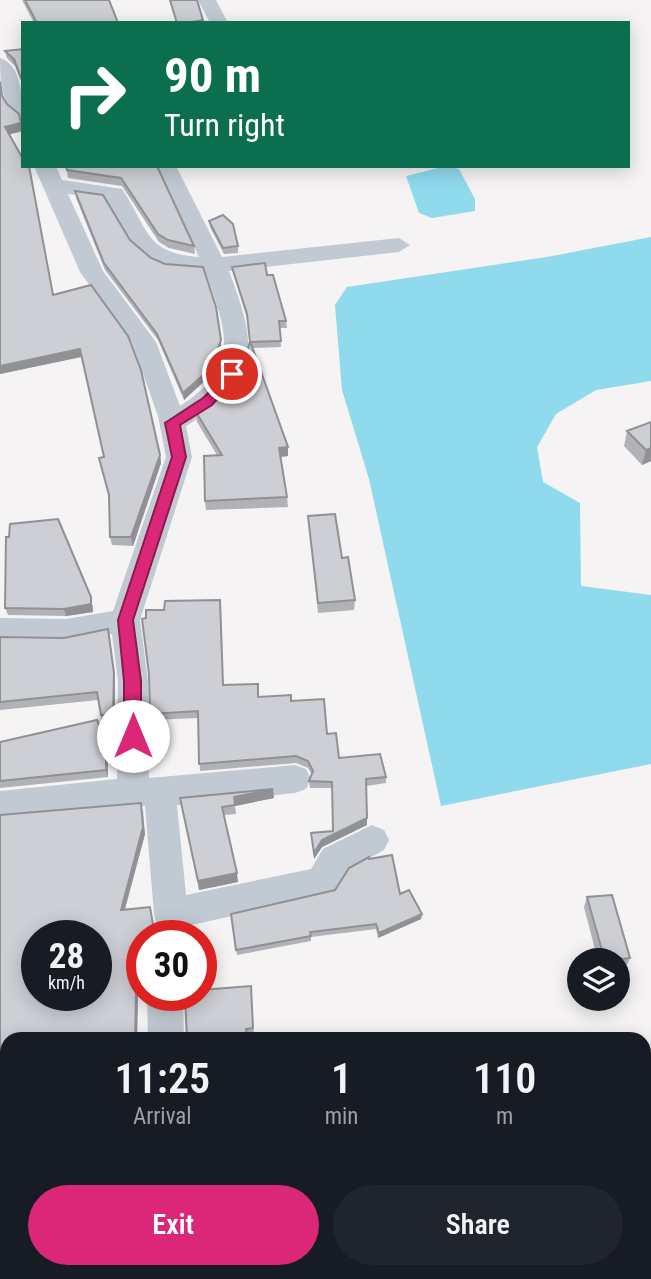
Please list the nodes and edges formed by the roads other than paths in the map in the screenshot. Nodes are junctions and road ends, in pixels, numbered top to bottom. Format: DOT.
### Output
graph roads {
  1 [pos="207,0"];
  2 [pos="218,21"];
  3 [pos="21,64"];
  4 [pos="1,66"];
  5 [pos="21,110"];
  6 [pos="165,168"];
  7 [pos="50,176"];
  8 [pos="399,245"];
  9 [pos="216,265"];
  10 [pos="172,423"];
  11 [pos="125,620"];
  12 [pos="0,630"];
  13 [pos="295,779"];
  14 [pos="146,792"];
  15 [pos="0,805"];
  16 [pos="372,840"];
  17 [pos="173,920"];
  18 [pos="191,920"];
  19 [pos="165,1011"];
  20 [pos="166,1032"];
  1 -- 2 [label="street"];
  3 -- 4 [label="street"];
  4 -- 5 [label="street"];
  6 -- 9 [label="street"];
  7 -- 9 [label="street"];
  7 -- 10 [label="street"];
  8 -- 9 [label="street"];
  9 -- 10 [label="street"];
  10 -- 11 [label="street"];
  11 -- 12 [label="street"];
  11 -- 14 [label="street"];
  13 -- 14 [label="street"];
  14 -- 15 [label="street"];
  14 -- 17 [label="street"];
  16 -- 18 [label="street"];
  19 -- 20 [label="street"];
}
